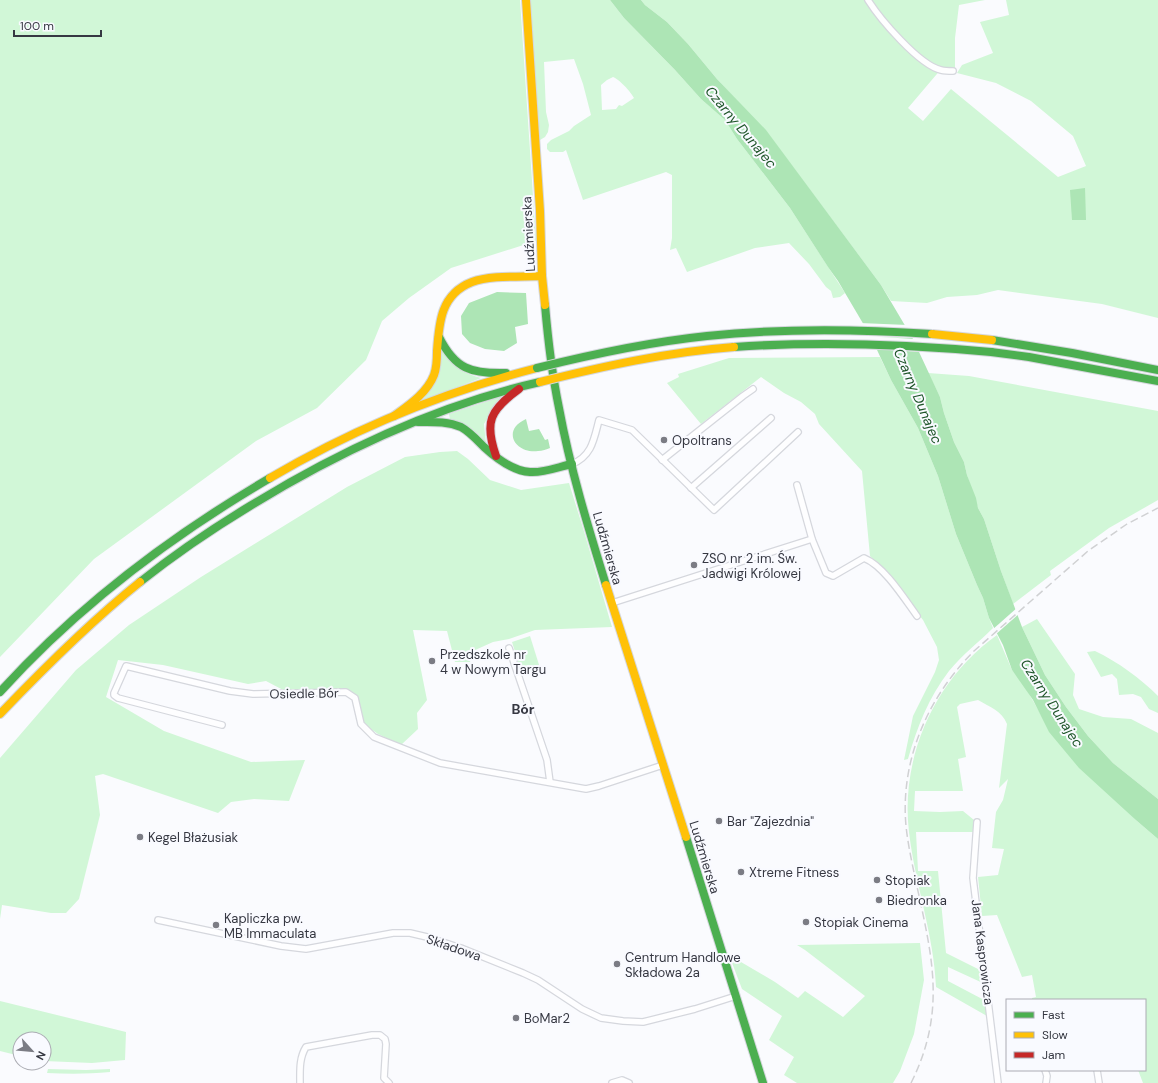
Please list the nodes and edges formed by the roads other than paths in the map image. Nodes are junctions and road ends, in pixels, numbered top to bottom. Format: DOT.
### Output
graph roads {
  1 [pos="526,0"];
  2 [pos="868,0"];
  3 [pos="953,71"];
  4 [pos="542,276"];
  5 [pos="439,337"];
  6 [pos="1158,370"];
  7 [pos="519,372"];
  8 [pos="1158,381"];
  9 [pos="525,385"];
  10 [pos="753,389"];
  11 [pos="394,416"];
  12 [pos="771,418"];
  13 [pos="413,422"];
  14 [pos="798,432"];
  15 [pos="496,456"];
  16 [pos="662,460"];
  17 [pos="572,464"];
  18 [pos="797,485"];
  19 [pos="691,488"];
  20 [pos="812,539"];
  21 [pos="612,603"];
  22 [pos="917,616"];
  23 [pos="509,648"];
  24 [pos="0,692"];
  25 [pos="0,714"];
  26 [pos="222,726"];
  27 [pos="663,765"];
  28 [pos="550,782"];
  29 [pos="977,822"];
  30 [pos="158,920"];
  31 [pos="736,996"];
  32 [pos="1045,1071"];
  33 [pos="1097,1071"];
  34 [pos="300,1083"];
  35 [pos="389,1083"];
  36 [pos="612,1083"];
  37 [pos="629,1083"];
  38 [pos="763,1083"];
  39 [pos="998,1083"];
  40 [pos="1046,1083"];
  41 [pos="1099,1083"];
  1 -- 4 [label="main road, Ludźmierska"];
  2 -- 3 [label="street"];
  4 -- 5 [label="main road"];
  4 -- 17 [label="main road, Ludźmierska"];
  5 -- 7 [label="main road"];
  5 -- 11 [label="main road"];
  6 -- 7 [label="main road, bridge"];
  7 -- 11 [label="main road"];
  8 -- 9 [label="main road, bridge"];
  9 -- 13 [label="main road"];
  9 -- 15 [label="main road"];
  10 -- 16 [label="street"];
  11 -- 24 [label="main road"];
  12 -- 19 [label="street"];
  13 -- 15 [label="main road"];
  13 -- 25 [label="main road"];
  14 -- 19 [label="street"];
  15 -- 17 [label="main road"];
  16 -- 17 [label="street"];
  16 -- 19 [label="street"];
  17 -- 21 [label="main road, Ludźmierska"];
  18 -- 20 [label="street"];
  20 -- 21 [label="street"];
  20 -- 22 [label="street"];
  21 -- 27 [label="main road, Ludźmierska"];
  23 -- 28 [label="street"];
  26 -- 28 [label="street, Osiedle Bór"];
  27 -- 28 [label="street, Osiedle Bór"];
  27 -- 31 [label="main road, Ludźmierska"];
  29 -- 39 [label="street, Jana Kasprowicza"];
  30 -- 31 [label="street, Składowa"];
  31 -- 38 [label="main road, Ludźmierska"];
  32 -- 40 [label="street"];
  33 -- 41 [label="street"];
  34 -- 35 [label="street"];
  36 -- 37 [label="street"];
}
